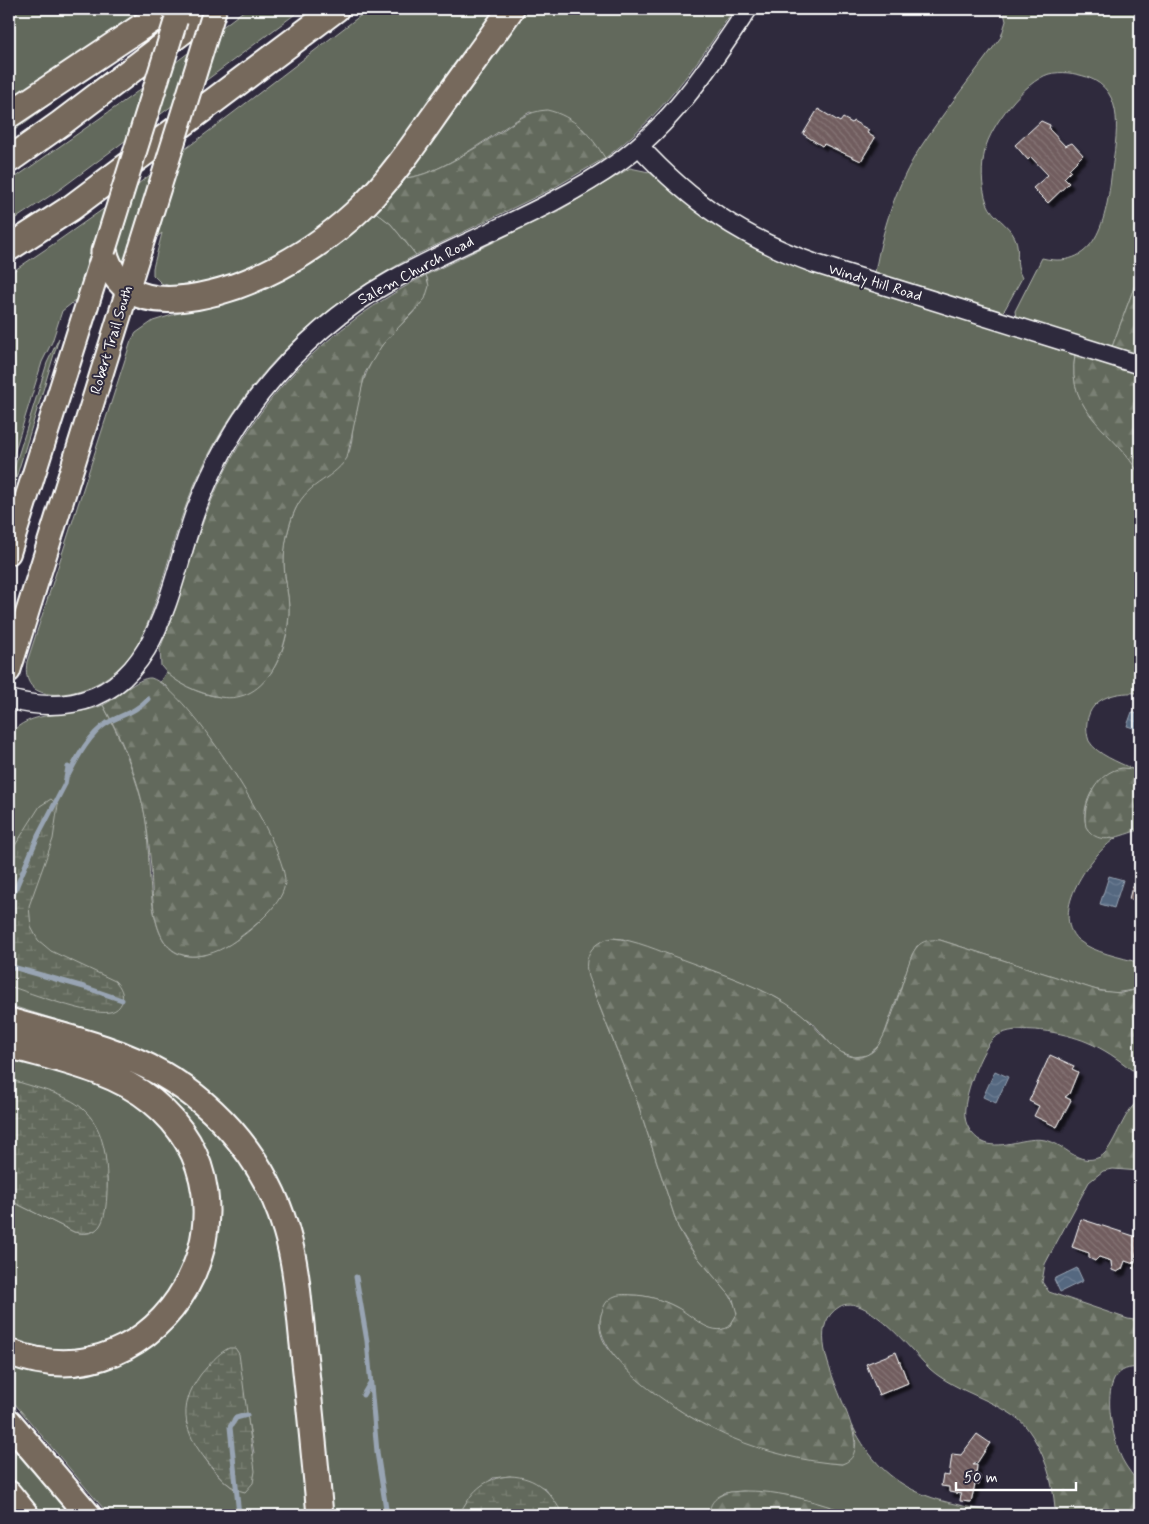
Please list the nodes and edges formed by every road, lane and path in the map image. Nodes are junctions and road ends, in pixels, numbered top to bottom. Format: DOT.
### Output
graph roads {
  1 [pos="168,9"];
  2 [pos="180,9"];
  3 [pos="213,9"];
  4 [pos="336,9"];
  5 [pos="511,9"];
  6 [pos="748,9"];
  7 [pos="9,115"];
  8 [pos="639,146"];
  9 [pos="9,160"];
  10 [pos="9,248"];
  11 [pos="114,271"];
  12 [pos="1140,365"];
  13 [pos="9,553"];
  14 [pos="9,671"];
  15 [pos="9,699"];
  16 [pos="9,1020"];
  17 [pos="9,1045"];
  18 [pos="9,1352"];
  19 [pos="9,1422"];
  20 [pos="9,1494"];
  21 [pos="26,1515"];
  22 [pos="88,1515"];
  23 [pos="320,1515"];
  1 -- 7 [label="highway"];
  2 -- 11 [label="main road, Robert Trail South, bridge"];
  3 -- 9 [label="highway"];
  3 -- 11 [label="main road, Robert Trail South, bridge"];
  4 -- 10 [label="highway"];
  5 -- 11 [label="highway"];
  6 -- 8 [label="street, Salem Church Road"];
  8 -- 12 [label="street, Windy Hill Road"];
  8 -- 15 [label="street, Salem Church Road"];
  11 -- 13 [label="main road, Robert Trail South"];
  11 -- 14 [label="main road, Robert Trail South"];
  16 -- 23 [label="highway"];
  17 -- 18 [label="highway"];
  19 -- 22 [label="highway"];
  20 -- 21 [label="highway"];
}
